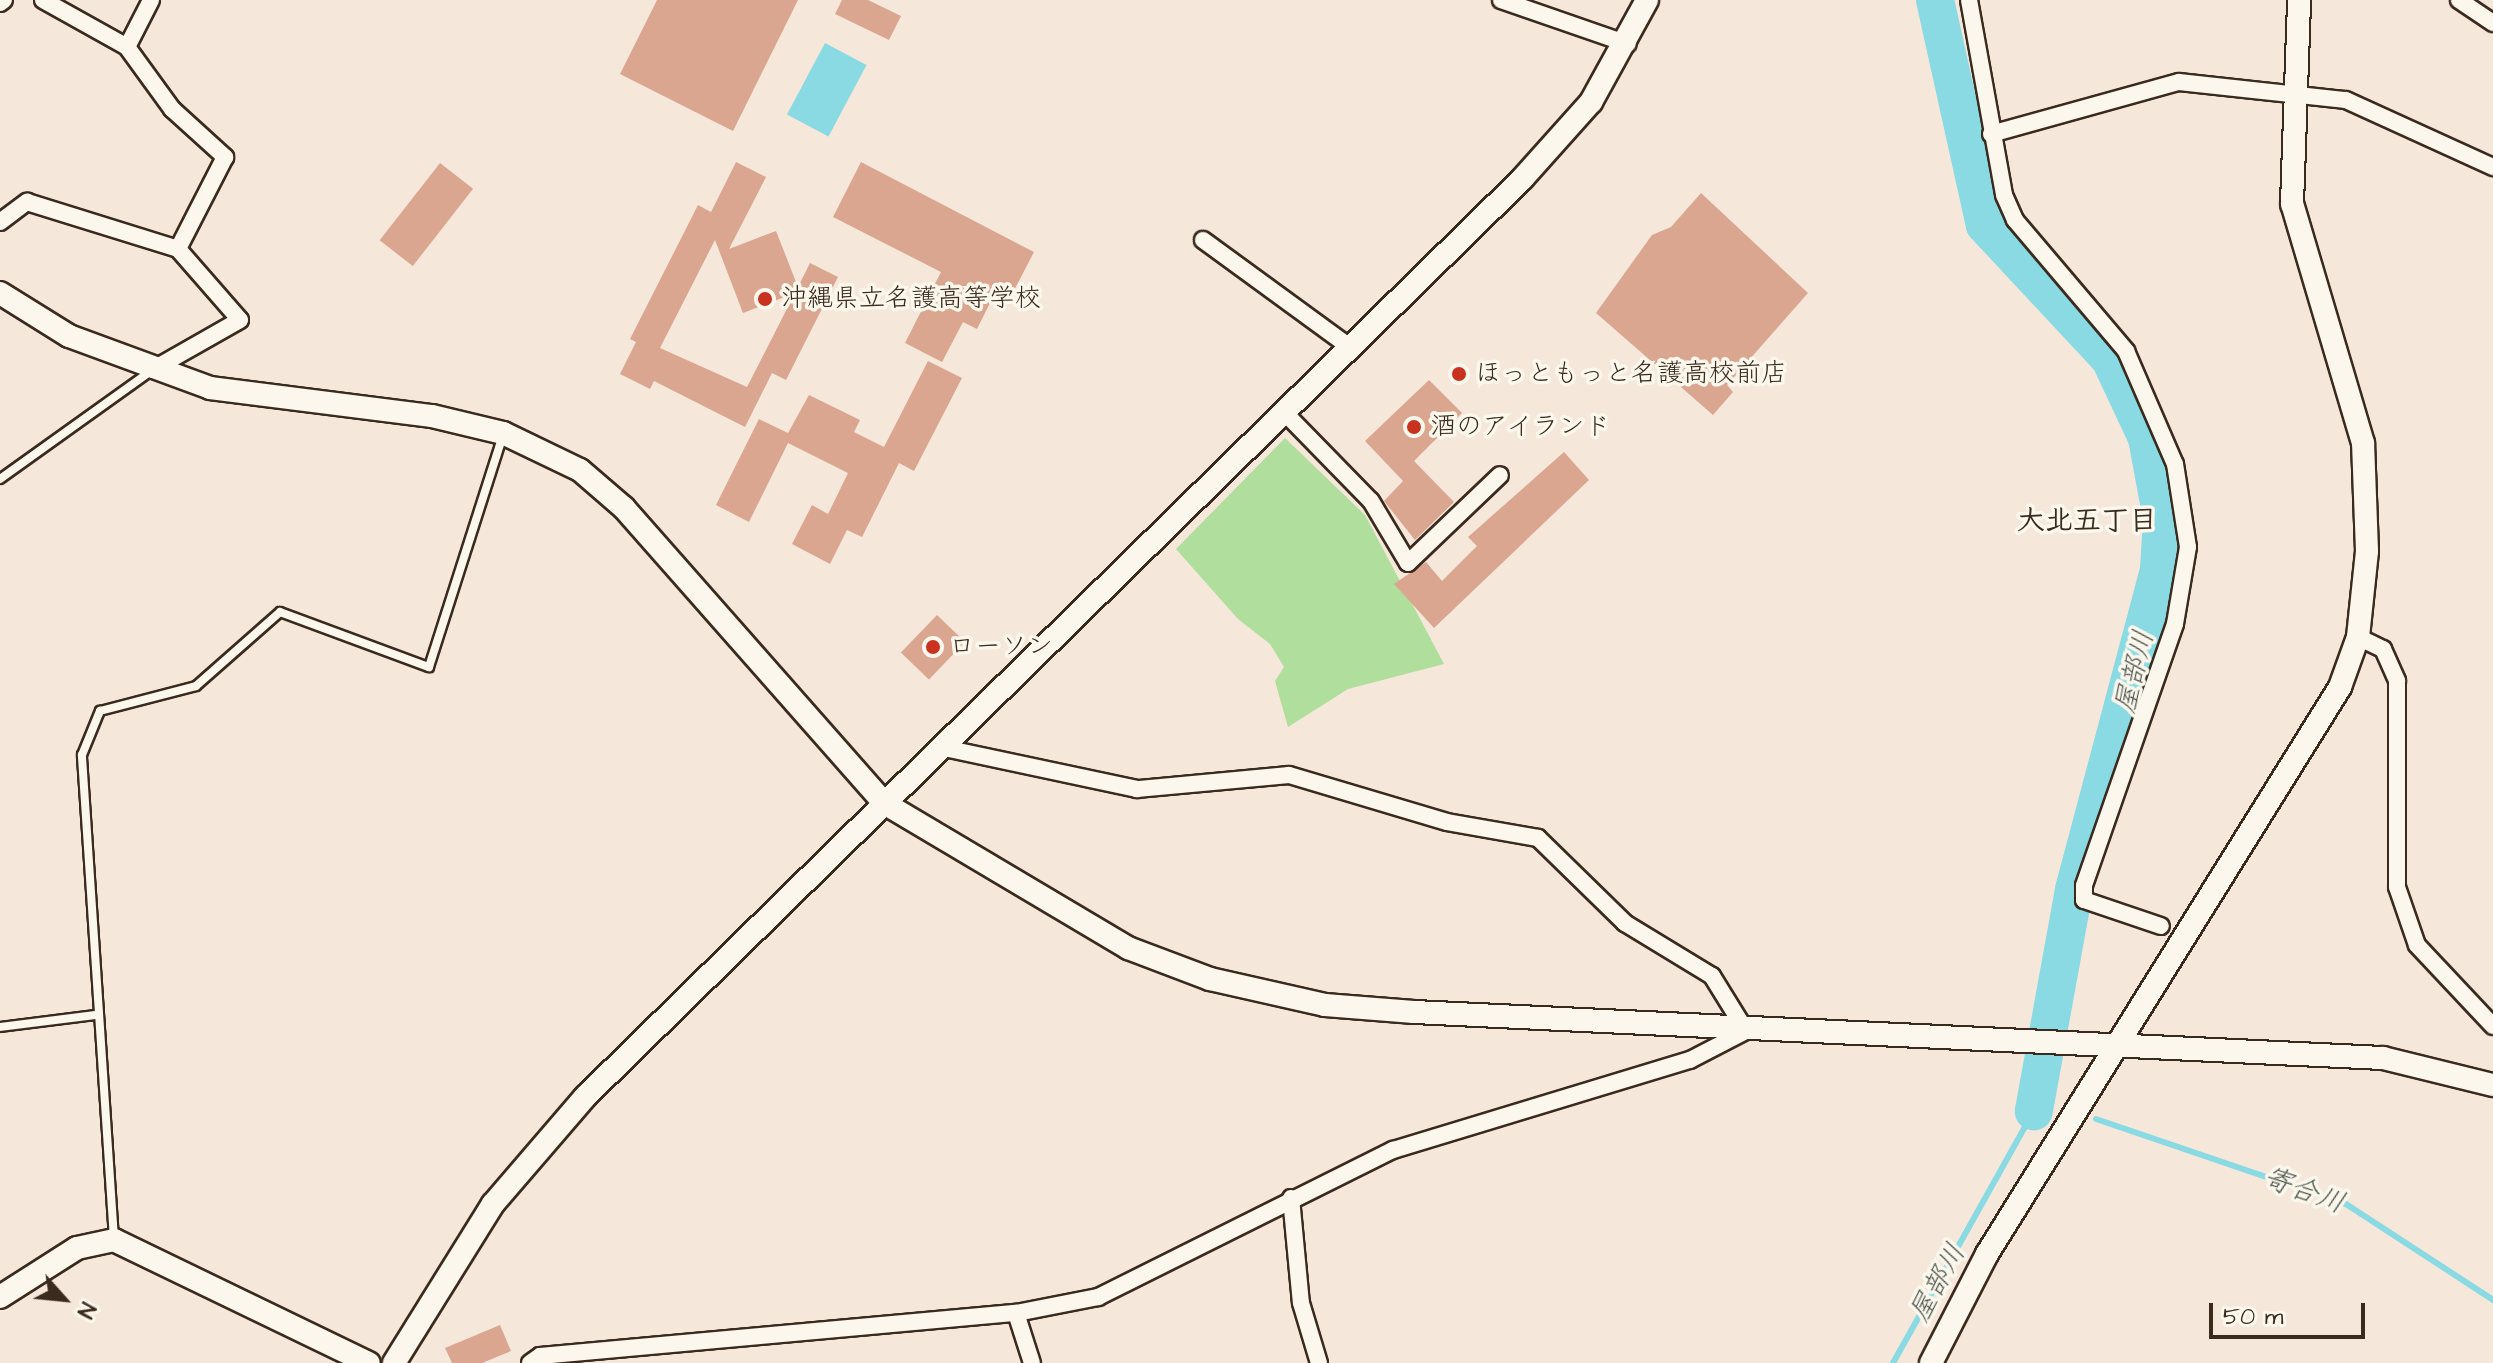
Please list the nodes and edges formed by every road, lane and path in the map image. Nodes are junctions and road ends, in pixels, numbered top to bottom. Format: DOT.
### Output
graph roads {
  1 [pos="43,0"];
  2 [pos="151,0"];
  3 [pos="1501,0"];
  4 [pos="1647,0"];
  5 [pos="1969,0"];
  6 [pos="2299,0"];
  7 [pos="2459,0"];
  8 [pos="2493,23"];
  9 [pos="1628,44"];
  10 [pos="127,47"];
  11 [pos="2296,90"];
  12 [pos="1991,134"];
  13 [pos="2493,167"];
  14 [pos="0,222"];
  15 [pos="1203,240"];
  16 [pos="178,249"];
  17 [pos="0,293"];
  18 [pos="1350,347"];
  19 [pos="152,370"];
  20 [pos="1284,412"];
  21 [pos="503,433"];
  22 [pos="1500,475"];
  23 [pos="0,479"];
  24 [pos="2358,637"];
  25 [pos="940,747"];
  26 [pos="884,803"];
  27 [pos="2161,926"];
  28 [pos="95,1015"];
  29 [pos="2493,1026"];
  30 [pos="0,1027"];
  31 [pos="1746,1031"];
  32 [pos="2116,1045"];
  33 [pos="2493,1085"];
  34 [pos="1291,1198"];
  35 [pos="114,1240"];
  36 [pos="0,1297"];
  37 [pos="1016,1313"];
  38 [pos="369,1363"];
  39 [pos="394,1363"];
  40 [pos="530,1363"];
  41 [pos="1032,1363"];
  42 [pos="1319,1363"];
  43 [pos="1931,1363"];
  1 -- 10 [label="street"];
  2 -- 10 [label="street"];
  3 -- 9 [label="street"];
  4 -- 9 [label="street"];
  5 -- 12 [label="street"];
  6 -- 11 [label="street"];
  7 -- 8 [label="street"];
  9 -- 18 [label="street"];
  10 -- 16 [label="street"];
  11 -- 12 [label="street"];
  11 -- 13 [label="street"];
  11 -- 24 [label="street"];
  12 -- 27 [label="street"];
  14 -- 16 [label="street"];
  15 -- 18 [label="street"];
  16 -- 19 [label="street"];
  17 -- 19 [label="street"];
  18 -- 20 [label="street"];
  19 -- 21 [label="street"];
  19 -- 23 [label="lane"];
  20 -- 22 [label="street"];
  20 -- 25 [label="street"];
  21 -- 26 [label="street"];
  21 -- 28 [label="lane"];
  24 -- 29 [label="street"];
  24 -- 32 [label="street"];
  25 -- 26 [label="street"];
  25 -- 31 [label="street"];
  26 -- 31 [label="street"];
  26 -- 39 [label="street"];
  28 -- 30 [label="lane"];
  28 -- 35 [label="lane"];
  31 -- 32 [label="street"];
  31 -- 34 [label="street"];
  32 -- 33 [label="street"];
  32 -- 43 [label="street"];
  34 -- 37 [label="street"];
  34 -- 42 [label="street"];
  35 -- 36 [label="street"];
  35 -- 38 [label="street"];
  37 -- 40 [label="street"];
  37 -- 41 [label="street"];
}
